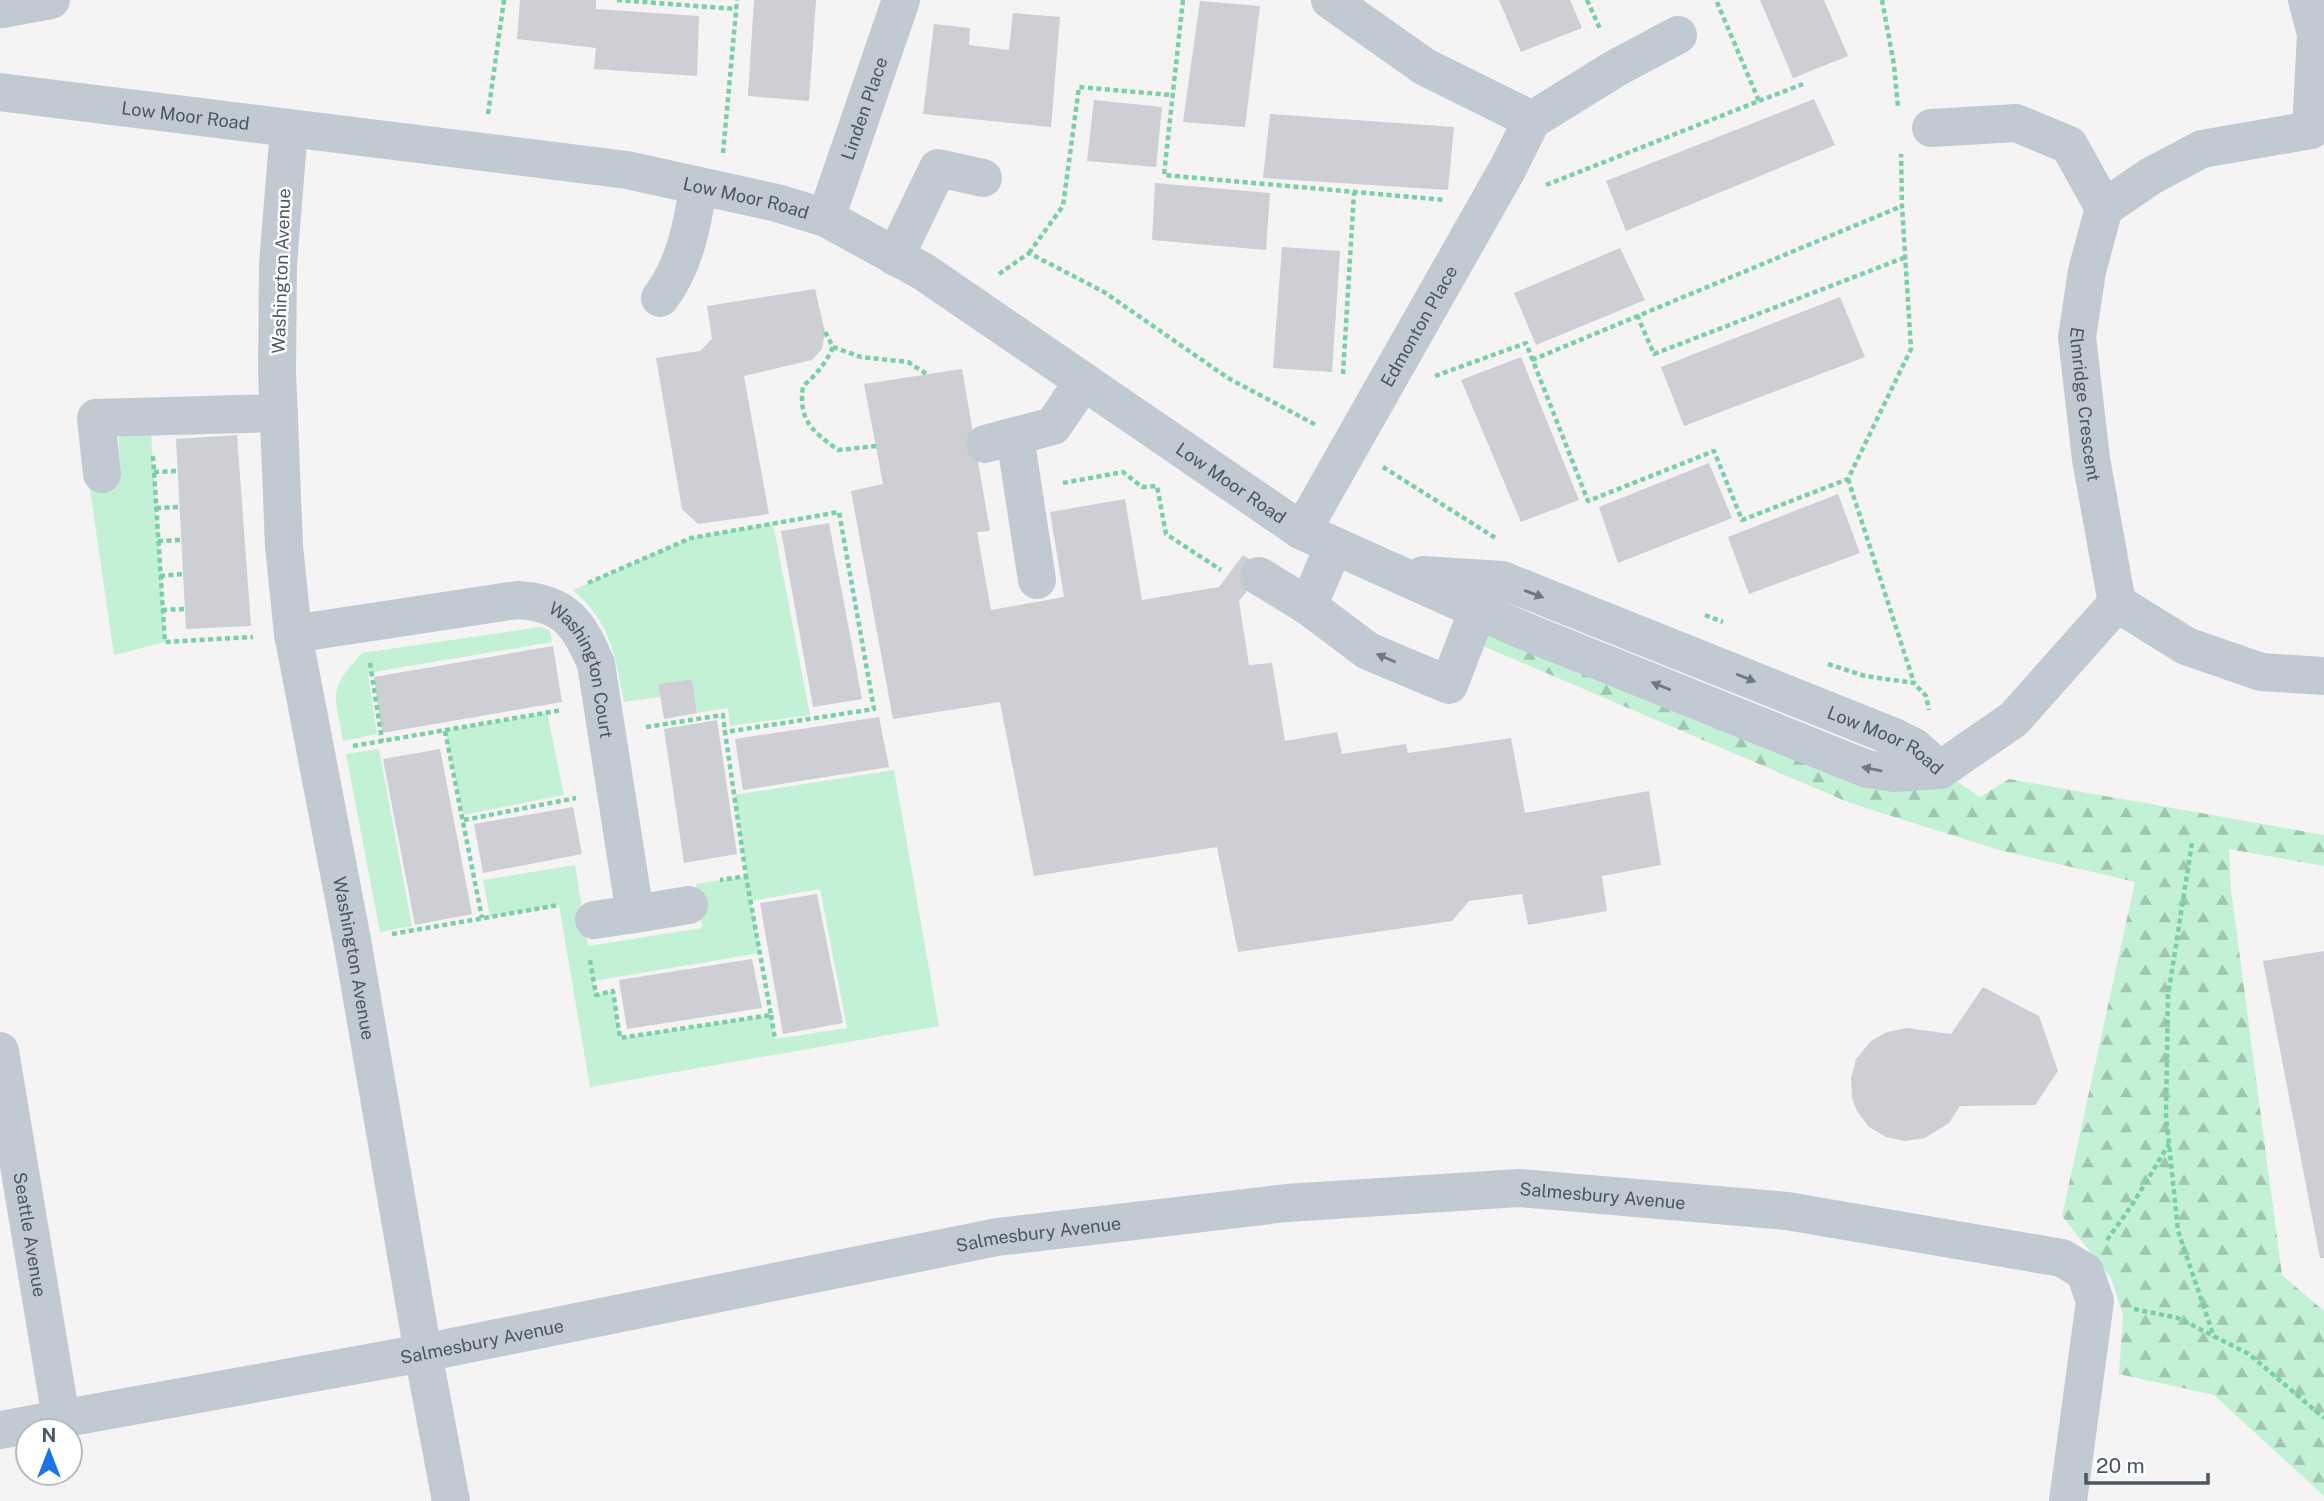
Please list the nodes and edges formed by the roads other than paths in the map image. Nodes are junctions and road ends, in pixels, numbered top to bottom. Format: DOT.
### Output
graph roads {
  1 [pos="51,0"];
  2 [pos="901,0"];
  3 [pos="1330,0"];
  4 [pos="2306,0"];
  5 [pos="1,11"];
  6 [pos="1678,35"];
  7 [pos="0,92"];
  8 [pos="1532,120"];
  9 [pos="289,129"];
  10 [pos="1910,129"];
  11 [pos="2318,137"];
  12 [pos="983,178"];
  13 [pos="709,188"];
  14 [pos="2104,208"];
  15 [pos="826,218"];
  16 [pos="895,257"];
  17 [pos="660,298"];
  18 [pos="1083,382"];
  19 [pos="279,413"];
  20 [pos="102,474"];
  21 [pos="1318,539"];
  22 [pos="1244,575"];
  23 [pos="1037,580"];
  24 [pos="1484,595"];
  25 [pos="2117,603"];
  26 [pos="1308,606"];
  27 [pos="293,634"];
  28 [pos="2324,676"];
  29 [pos="699,893"];
  30 [pos="582,912"];
  31 [pos="635,914"];
  32 [pos="0,1051"];
  33 [pos="423,1353"];
  34 [pos="61,1417"];
  35 [pos="67,1417"];
  36 [pos="451,1501"];
  37 [pos="2068,1501"];
  1 -- 5 [label="street"];
  2 -- 15 [label="street, Linden Place"];
  3 -- 8 [label="street"];
  4 -- 11 [label="street"];
  6 -- 8 [label="street"];
  7 -- 9 [label="street, Low Moor Road"];
  8 -- 21 [label="street, Edmonton Place"];
  9 -- 13 [label="street, Low Moor Road"];
  9 -- 19 [label="street, Washington Avenue"];
  10 -- 14 [label="street"];
  11 -- 14 [label="street"];
  12 -- 16 [label="street"];
  13 -- 15 [label="street, Low Moor Road"];
  13 -- 17 [label="street"];
  14 -- 25 [label="street, Elmridge Crescent"];
  15 -- 16 [label="street, Low Moor Road"];
  16 -- 18 [label="street, Low Moor Road"];
  18 -- 21 [label="street, Low Moor Road"];
  18 -- 23 [label="street"];
  19 -- 20 [label="street"];
  19 -- 27 [label="street, Washington Avenue"];
  21 -- 24 [label="street, Low Moor Road"];
  21 -- 26 [label="street, Edmonton Place"];
  22 -- 26 [label="street"];
  24 -- 25 [label="street, Low Moor Road"];
  24 -- 26 [label="street, one-way"];
  25 -- 28 [label="street"];
  27 -- 31 [label="street, Washington Court"];
  27 -- 33 [label="street, Washington Avenue"];
  29 -- 31 [label="street"];
  30 -- 31 [label="street"];
  32 -- 34 [label="street, Seattle Avenue"];
  33 -- 35 [label="street, Salmesbury Avenue"];
  33 -- 36 [label="street, Washington Avenue"];
  33 -- 37 [label="street, Salmesbury Avenue"];
}
